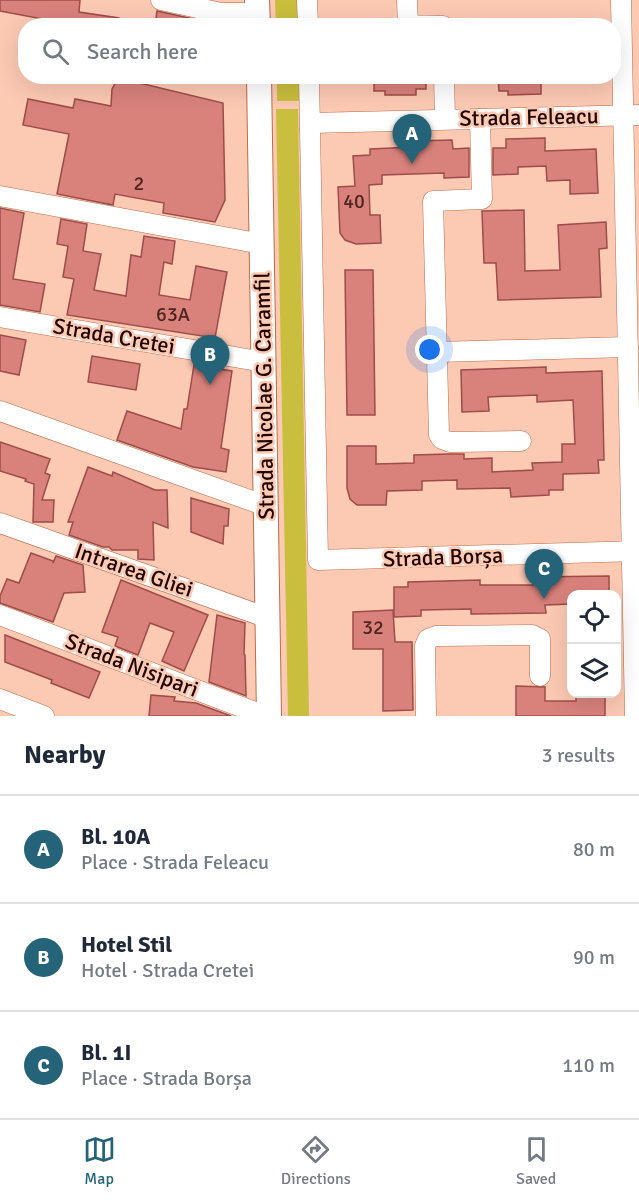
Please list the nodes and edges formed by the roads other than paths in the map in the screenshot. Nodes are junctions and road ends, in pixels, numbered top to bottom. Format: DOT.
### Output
graph roads {
  1 [pos="160,0"];
  2 [pos="307,0"];
  3 [pos="408,0"];
  4 [pos="621,0"];
  5 [pos="258,13"];
  6 [pos="308,18"];
  7 [pos="408,18"];
  8 [pos="259,84"];
  9 [pos="309,84"];
  10 [pos="444,84"];
  11 [pos="631,115"];
  12 [pos="445,119"];
  13 [pos="480,119"];
  14 [pos="311,123"];
  15 [pos="0,196"];
  16 [pos="262,244"];
  17 [pos="0,317"];
  18 [pos="628,347"];
  19 [pos="436,352"];
  20 [pos="264,362"];
  21 [pos="0,411"];
  22 [pos="521,441"];
  23 [pos="266,506"];
  24 [pos="0,524"];
  25 [pos="635,552"];
  26 [pos="0,615"];
  27 [pos="268,618"];
  28 [pos="540,676"];
  29 [pos="0,699"];
  30 [pos="44,716"];
  31 [pos="265,716"];
  32 [pos="270,716"];
  33 [pos="426,716"];
  34 [pos="635,716"];
  1 -- 5 [label="street"];
  2 -- 6 [label="street"];
  3 -- 7 [label="street"];
  4 -- 11 [label="street"];
  8 -- 16 [label="main road, Strada Nicolae G. Caramfil"];
  9 -- 14 [label="street"];
  10 -- 12 [label="street"];
  11 -- 13 [label="street, Strada Feleacu"];
  11 -- 18 [label="street"];
  12 -- 13 [label="street, Strada Feleacu"];
  12 -- 14 [label="street, Strada Feleacu"];
  13 -- 19 [label="street"];
  14 -- 25 [label="street, Strada Borșa"];
  15 -- 16 [label="street"];
  16 -- 20 [label="main road, Strada Nicolae G. Caramfil"];
  17 -- 20 [label="street, Strada Cretei"];
  18 -- 19 [label="street"];
  18 -- 25 [label="street"];
  19 -- 22 [label="street"];
  20 -- 23 [label="main road, Strada Nicolae G. Caramfil"];
  21 -- 23 [label="street"];
  23 -- 27 [label="main road, Strada Nicolae G. Caramfil"];
  24 -- 27 [label="street, Intrarea Gliei"];
  25 -- 34 [label="street"];
  26 -- 31 [label="street, Strada Nisipari"];
  27 -- 32 [label="main road, Strada Nicolae G. Caramfil"];
  28 -- 33 [label="street"];
  29 -- 30 [label="street"];
}
